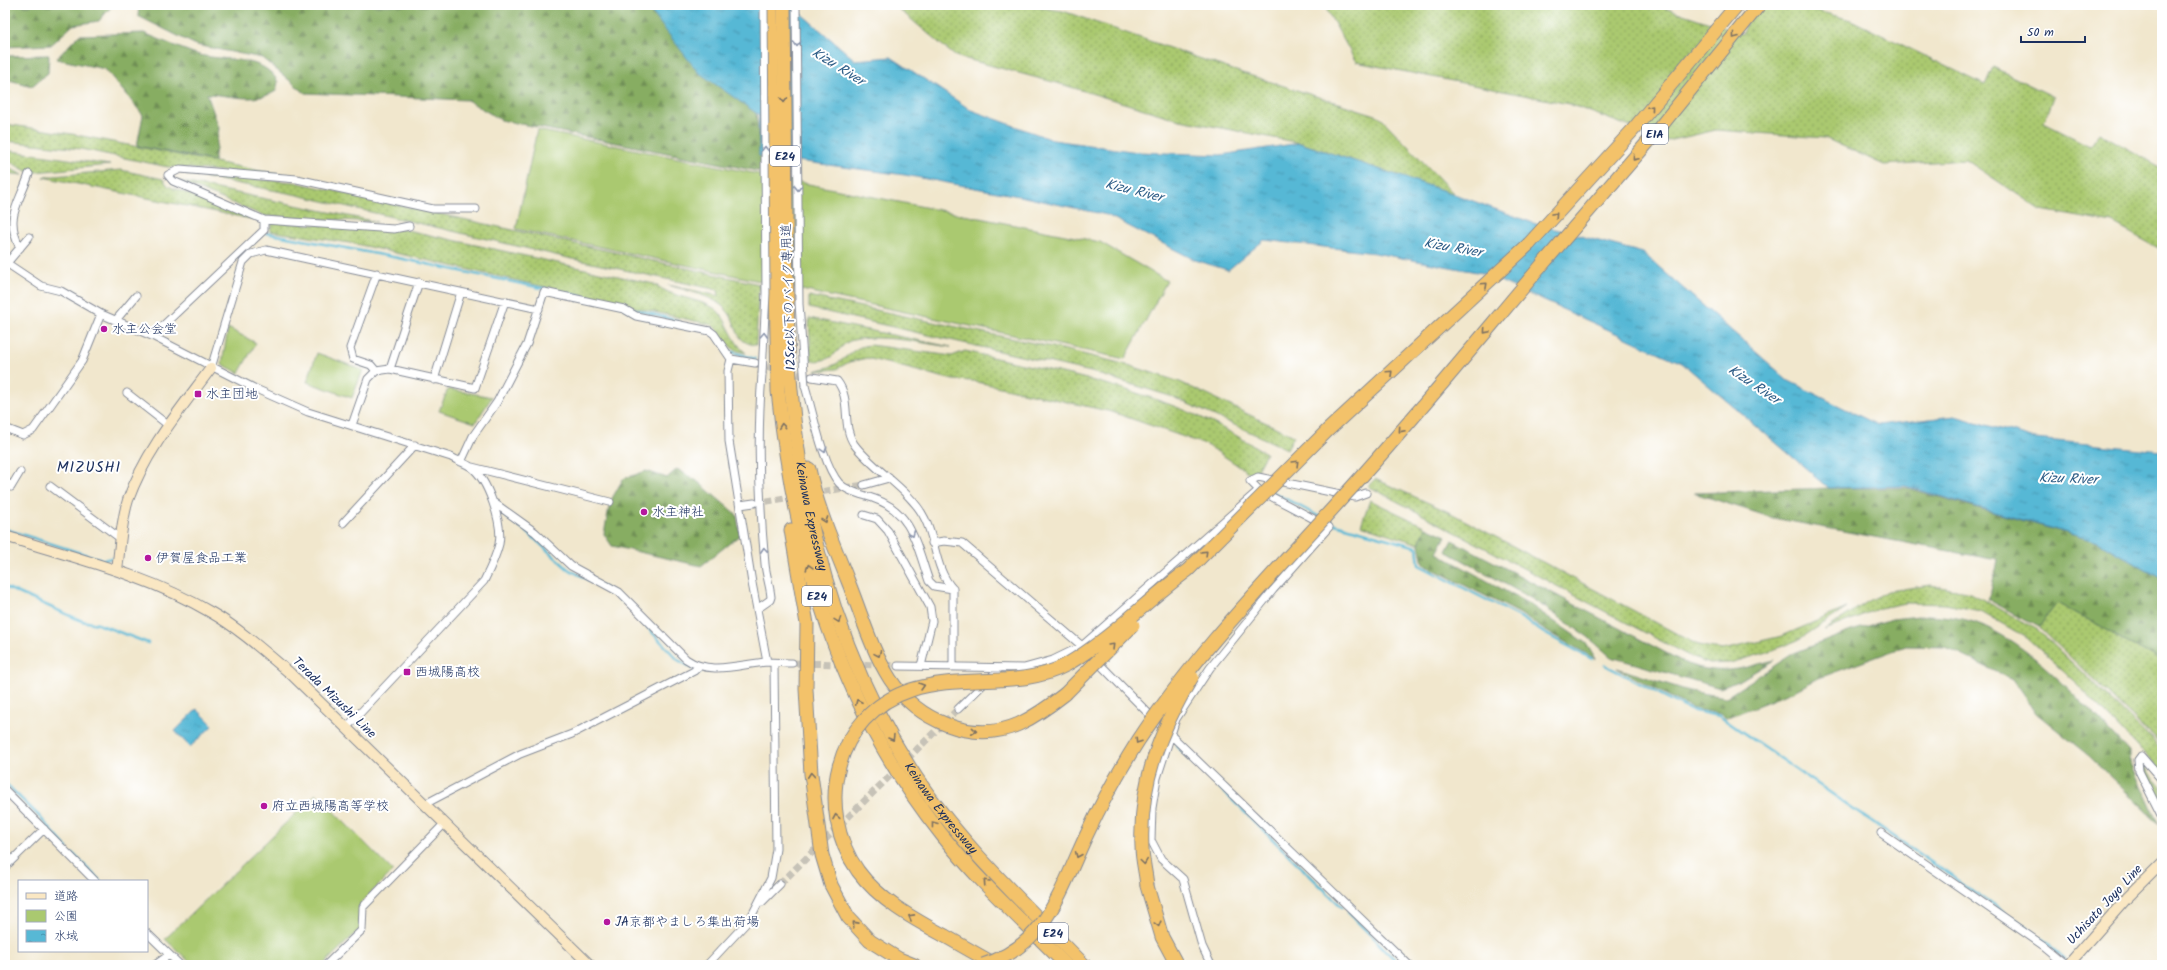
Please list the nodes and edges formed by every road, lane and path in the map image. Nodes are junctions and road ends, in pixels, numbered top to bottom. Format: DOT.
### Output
graph roads {
  1 [pos="764,5"];
  2 [pos="771,5"];
  3 [pos="784,5"];
  4 [pos="796,5"];
  5 [pos="1737,5"];
  6 [pos="1759,5"];
  7 [pos="29,174"];
  8 [pos="476,210"];
  9 [pos="264,220"];
  10 [pos="409,226"];
  11 [pos="29,237"];
  12 [pos="20,248"];
  13 [pos="6,262"];
  14 [pos="377,273"];
  15 [pos="419,282"];
  16 [pos="461,292"];
  17 [pos="136,296"];
  18 [pos="505,301"];
  19 [pos="781,305"];
  20 [pos="539,308"];
  21 [pos="101,314"];
  22 [pos="116,320"];
  23 [pos="152,336"];
  24 [pos="732,359"];
  25 [pos="755,364"];
  26 [pos="211,368"];
  27 [pos="390,369"];
  28 [pos="376,371"];
  29 [pos="812,377"];
  30 [pos="434,380"];
  31 [pos="791,388"];
  32 [pos="127,393"];
  33 [pos="168,425"];
  34 [pos="352,425"];
  35 [pos="5,428"];
  36 [pos="415,445"];
  37 [pos="784,445"];
  38 [pos="462,462"];
  39 [pos="472,468"];
  40 [pos="20,472"];
  41 [pos="889,478"];
  42 [pos="5,481"];
  43 [pos="864,485"];
  44 [pos="50,486"];
  45 [pos="1259,490"];
  46 [pos="1366,493"];
  47 [pos="493,502"];
  48 [pos="610,502"];
  49 [pos="754,503"];
  50 [pos="740,504"];
  51 [pos="864,515"];
  52 [pos="343,523"];
  53 [pos="5,536"];
  54 [pos="1304,537"];
  55 [pos="121,539"];
  56 [pos="932,543"];
  57 [pos="117,570"];
  58 [pos="1188,570"];
  59 [pos="953,589"];
  60 [pos="757,609"];
  61 [pos="1082,646"];
  62 [pos="770,663"];
  63 [pos="792,663"];
  64 [pos="698,666"];
  65 [pos="898,666"];
  66 [pos="921,666"];
  67 [pos="953,667"];
  68 [pos="1000,668"];
  69 [pos="958,709"];
  70 [pos="347,727"];
  71 [pos="1171,734"];
  72 [pos="2162,780"];
  73 [pos="5,790"];
  74 [pos="425,804"];
  75 [pos="2162,817"];
  76 [pos="445,823"];
  77 [pos="44,829"];
  78 [pos="1881,833"];
  79 [pos="2162,863"];
  80 [pos="5,867"];
  81 [pos="94,880"];
  82 [pos="780,884"];
  83 [pos="758,906"];
  84 [pos="148,934"];
  85 [pos="169,955"];
  86 [pos="155,965"];
  87 [pos="180,965"];
  88 [pos="326,965"];
  89 [pos="590,965"];
  90 [pos="707,965"];
  91 [pos="914,965"];
  92 [pos="983,965"];
  93 [pos="996,965"];
  94 [pos="1066,965"];
  95 [pos="1084,965"];
  96 [pos="1177,965"];
  97 [pos="1211,965"];
  98 [pos="1409,965"];
  99 [pos="2067,965"];
  60 -- 1 [label="street, 125cc以下のバイク専用道, one-way, bridge"];
  2 -- 19 [label="highway, Keinawa Expressway / E24"];
  3 -- 19 [label="highway, Keinawa Expressway / E24, one-way"];
  4 -- 59 [label="street, 125cc以下のバイク専用道, one-way, bridge"];
  58 -- 5 [label="highway, E1A, one-way, bridge"];
  6 -- 54 [label="highway, E1A, one-way, bridge"];
  7 -- 12 [label="street"];
  8 -- 9 [label="street"];
  9 -- 10 [label="street"];
  9 -- 23 [label="street"];
  11 -- 12 [label="street"];
  12 -- 13 [label="street"];
  13 -- 21 [label="street"];
  14 -- 15 [label="street"];
  14 -- 26 [label="street"];
  14 -- 28 [label="street"];
  15 -- 16 [label="street"];
  15 -- 27 [label="street"];
  16 -- 18 [label="street"];
  16 -- 30 [label="street"];
  17 -- 22 [label="street"];
  18 -- 20 [label="street"];
  18 -- 30 [label="street"];
  19 -- 31 [label="highway, Keinawa Expressway / E24"];
  37 -- 19 [label="highway, Keinawa Expressway / E24, one-way"];
  20 -- 24 [label="street"];
  20 -- 38 [label="street"];
  21 -- 22 [label="street"];
  21 -- 35 [label="street"];
  22 -- 23 [label="street"];
  23 -- 26 [label="street"];
  24 -- 25 [label="street"];
  24 -- 50 [label="street"];
  26 -- 33 [label="main road"];
  26 -- 34 [label="street"];
  27 -- 28 [label="street"];
  27 -- 30 [label="street"];
  28 -- 34 [label="street"];
  29 -- 41 [label="street"];
  31 -- 58 [label="highway, one-way, bridge"];
  31 -- 95 [label="highway, Keinawa Expressway / E24, one-way"];
  32 -- 33 [label="street"];
  33 -- 55 [label="main road"];
  34 -- 36 [label="street"];
  36 -- 38 [label="street"];
  36 -- 52 [label="street"];
  91 -- 37 [label="highway, one-way"];
  94 -- 37 [label="highway, Keinawa Expressway / E24, one-way"];
  38 -- 39 [label="street"];
  39 -- 47 [label="street"];
  39 -- 48 [label="street"];
  40 -- 42 [label="street"];
  41 -- 43 [label="street"];
  41 -- 56 [label="street"];
  44 -- 55 [label="street"];
  45 -- 46 [label="street"];
  45 -- 61 [label="street"];
  45 -- 71 [label="street"];
  47 -- 64 [label="street"];
  47 -- 70 [label="street"];
  49 -- 50 [label="street"];
  50 -- 60 [label="street"];
  51 -- 66 [label="street"];
  53 -- 57 [label="main road, Terada Mizushi Line"];
  54 -- 92 [label="highway, one-way, bridge"];
  54 -- 96 [label="highway, one-way, bridge"];
  55 -- 57 [label="main road"];
  56 -- 59 [label="street"];
  56 -- 61 [label="street"];
  57 -- 70 [label="main road, Terada Mizushi Line"];
  93 -- 58 [label="highway, one-way, bridge"];
  59 -- 67 [label="street"];
  60 -- 62 [label="street"];
  61 -- 68 [label="street"];
  61 -- 71 [label="street"];
  62 -- 63 [label="street"];
  62 -- 64 [label="street"];
  62 -- 83 [label="street"];
  64 -- 74 [label="street"];
  65 -- 66 [label="street"];
  66 -- 67 [label="street"];
  67 -- 68 [label="street"];
  68 -- 69 [label="street"];
  70 -- 74 [label="main road, Terada Mizushi Line"];
  71 -- 97 [label="street"];
  71 -- 98 [label="street"];
  72 -- 75 [label="street"];
  73 -- 77 [label="street"];
  74 -- 76 [label="main road, Terada Mizushi Line"];
  76 -- 88 [label="street"];
  76 -- 89 [label="main road, Terada Mizushi Line"];
  77 -- 80 [label="street"];
  77 -- 81 [label="street"];
  78 -- 99 [label="street"];
  79 -- 99 [label="main road, Uchisato Joyo Line"];
  82 -- 83 [label="street"];
  83 -- 90 [label="street"];
  84 -- 85 [label="street"];
  85 -- 86 [label="street"];
  85 -- 87 [label="street"];
}
